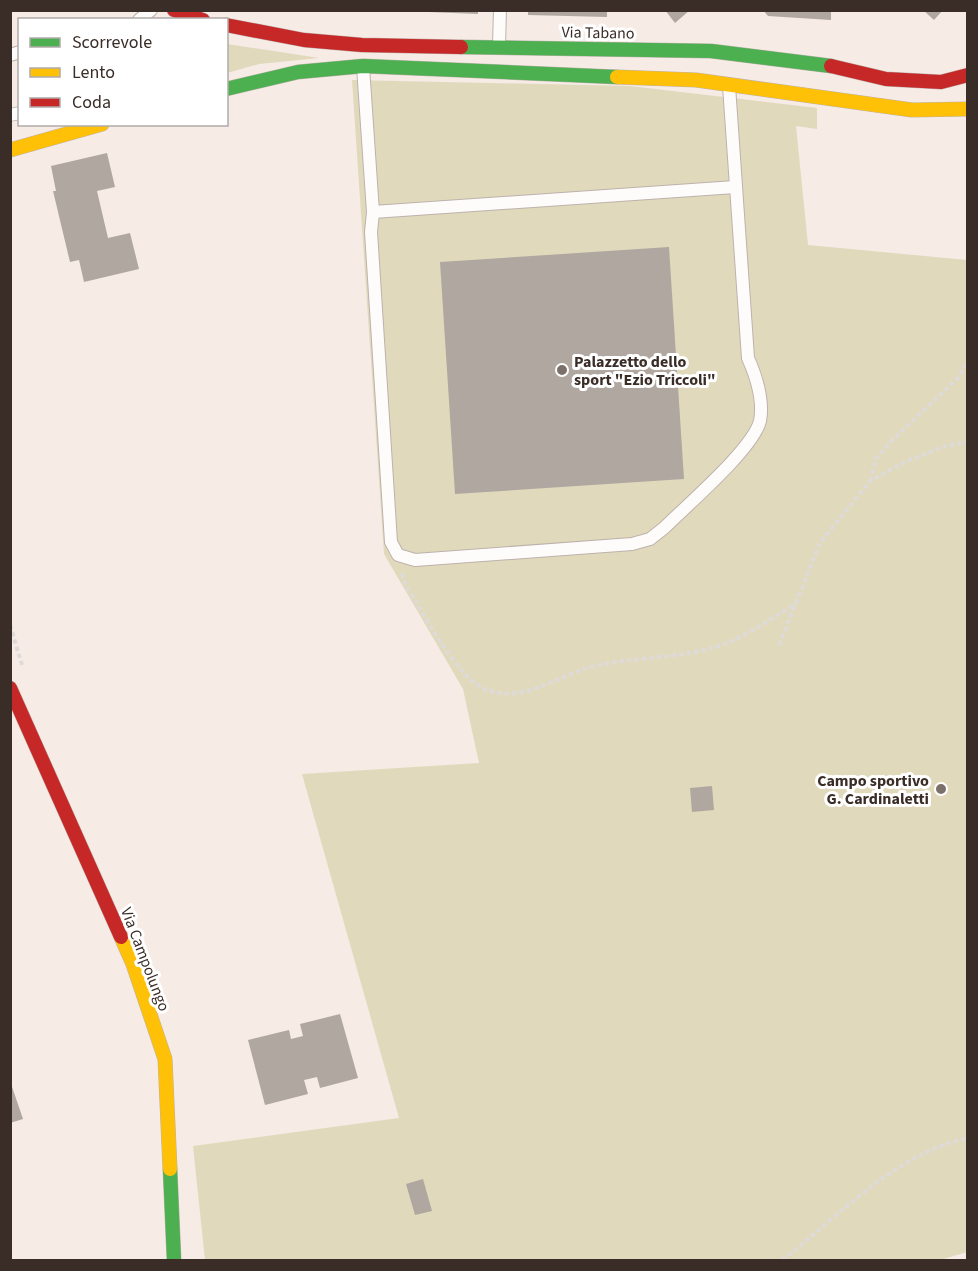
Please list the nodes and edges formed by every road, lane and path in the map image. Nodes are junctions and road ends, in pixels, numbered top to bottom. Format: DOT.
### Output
graph roads {
  1 [pos="174,10"];
  2 [pos="500,10"];
  3 [pos="197,18"];
  4 [pos="228,25"];
  5 [pos="362,45"];
  6 [pos="499,47"];
  7 [pos="363,66"];
  8 [pos="968,75"];
  9 [pos="729,85"];
  10 [pos="228,89"];
  11 [pos="968,109"];
  12 [pos="95,126"];
  13 [pos="10,150"];
  14 [pos="735,187"];
  15 [pos="373,212"];
  16 [pos="968,360"];
  17 [pos="968,442"];
  18 [pos="870,481"];
  19 [pos="398,555"];
  20 [pos="796,604"];
  21 [pos="779,645"];
  22 [pos="10,688"];
  23 [pos="968,1138"];
  24 [pos="174,1260"];
  25 [pos="782,1260"];
  1 -- 3 [label="street"];
  2 -- 6 [label="lane"];
  4 -- 5 [label="street, Via Tabano"];
  5 -- 6 [label="street, Via Tabano"];
  5 -- 7 [label="lane"];
  6 -- 8 [label="street, Via Tabano"];
  7 -- 9 [label="street"];
  7 -- 10 [label="street"];
  7 -- 15 [label="lane"];
  9 -- 11 [label="street"];
  9 -- 14 [label="lane"];
  12 -- 13 [label="street"];
  14 -- 15 [label="lane"];
  14 -- 19 [label="lane"];
  15 -- 19 [label="lane"];
  16 -- 18 [label="path"];
  17 -- 18 [label="path"];
  18 -- 20 [label="path"];
  19 -- 20 [label="path"];
  20 -- 21 [label="path"];
  22 -- 24 [label="street, Via Campolungo"];
  23 -- 25 [label="path"];
}
